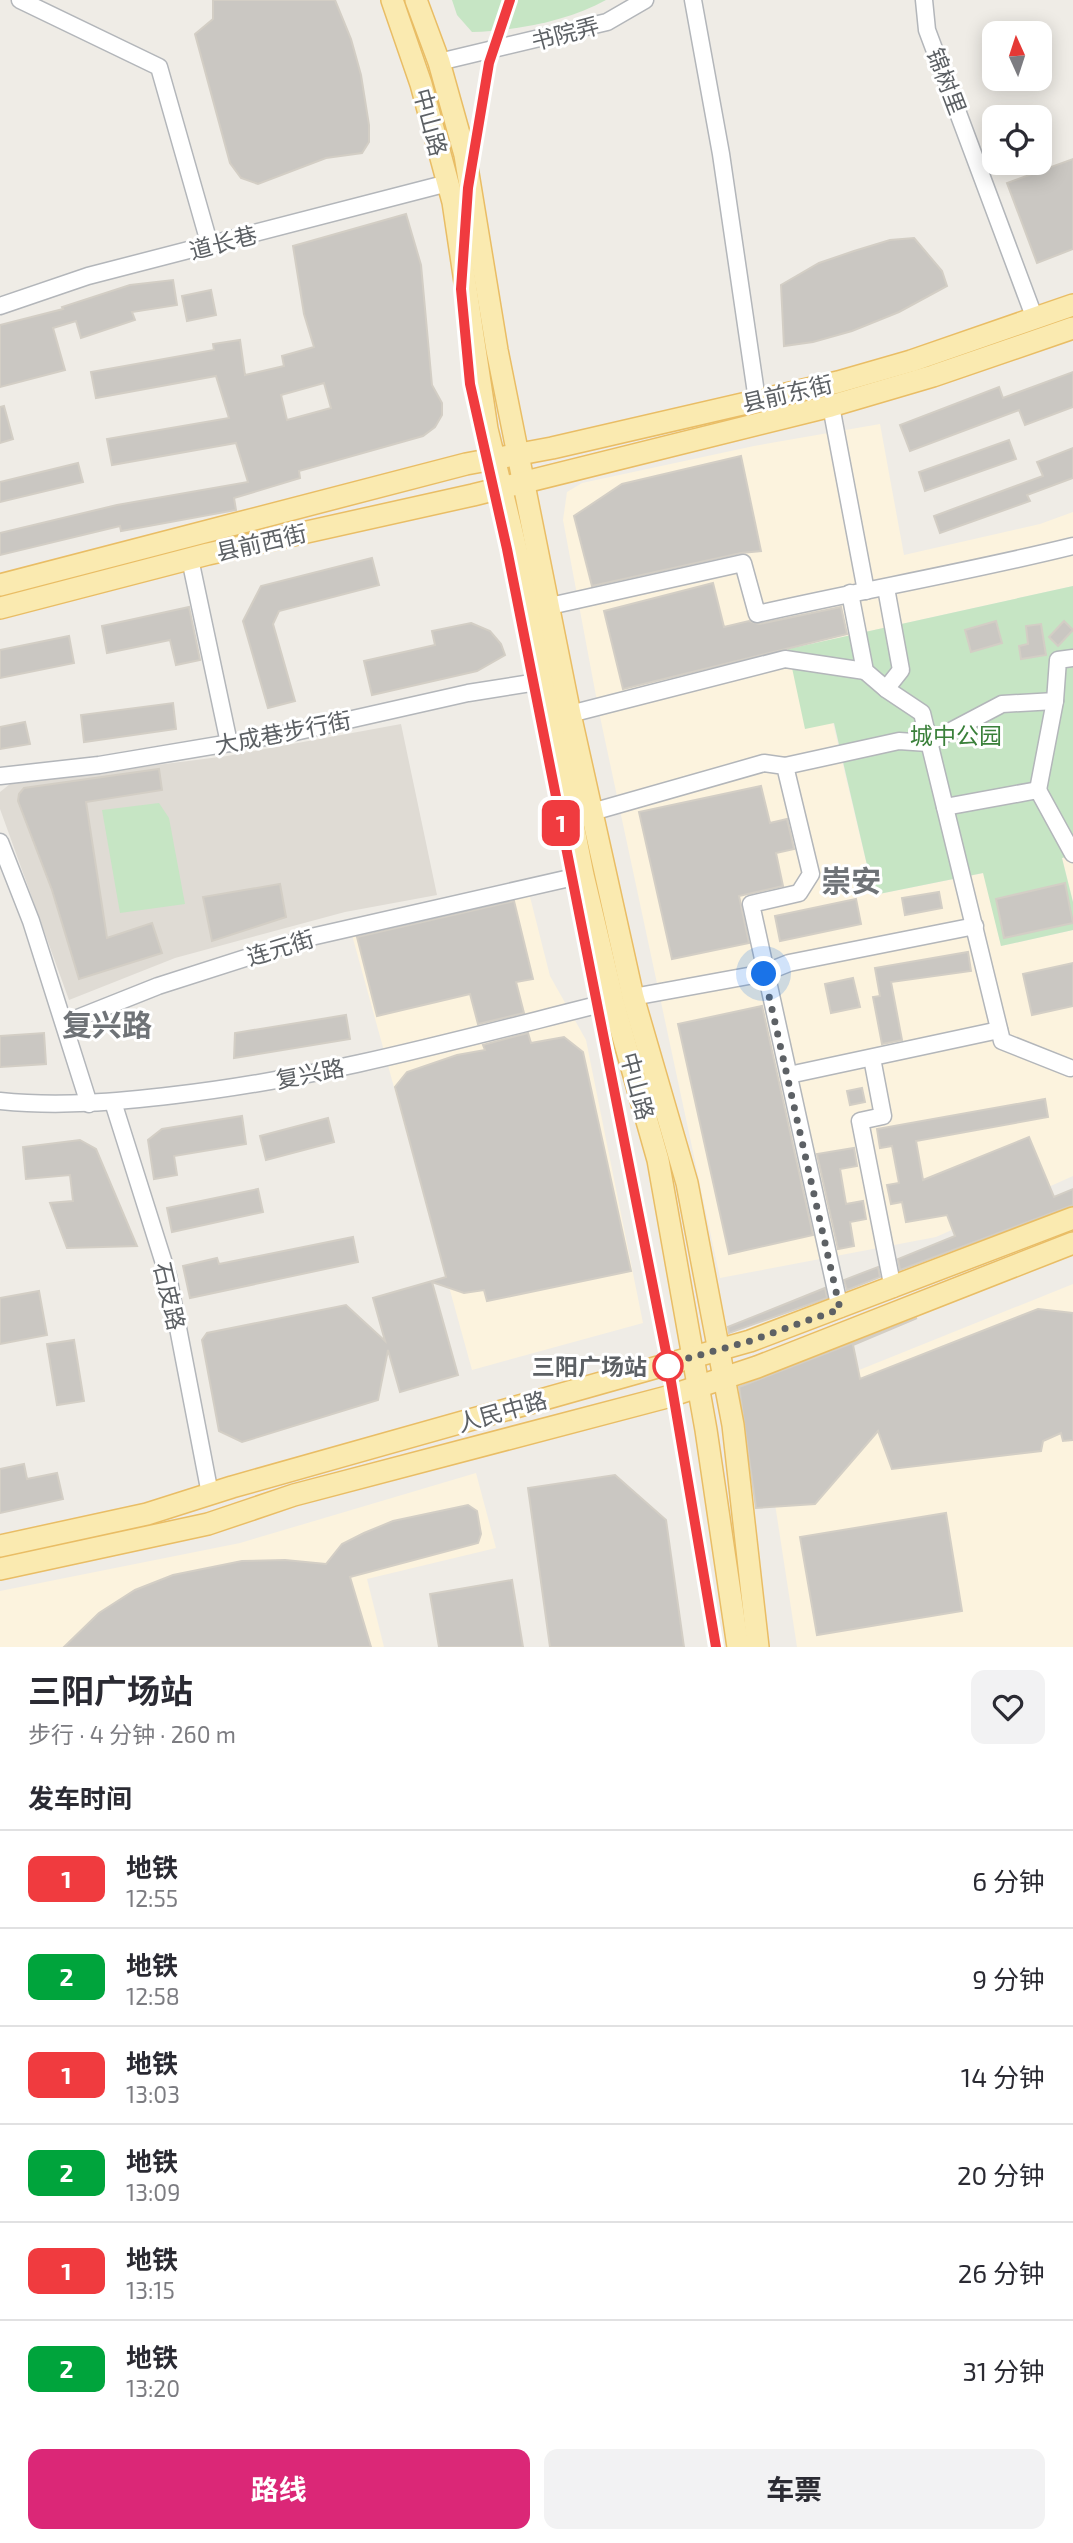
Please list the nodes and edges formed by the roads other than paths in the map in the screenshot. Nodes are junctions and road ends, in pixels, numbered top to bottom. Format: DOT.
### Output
graph roads {
  1 [pos="20,0"];
  2 [pos="392,0"];
  3 [pos="416,0"];
  4 [pos="645,0"];
  5 [pos="693,0"];
  6 [pos="924,0"];
  7 [pos="439,62"];
  8 [pos="448,183"];
  9 [pos="210,246"];
  10 [pos="1073,305"];
  11 [pos="0,306"];
  12 [pos="1035,318"];
  13 [pos="1073,328"];
  14 [pos="757,400"];
  15 [pos="831,406"];
  16 [pos="519,454"];
  17 [pos="494,459"];
  18 [pos="524,481"];
  19 [pos="501,487"];
  20 [pos="1073,546"];
  21 [pos="190,559"];
  22 [pos="0,586"];
  23 [pos="886,588"];
  24 [pos="858,592"];
  25 [pos="550,606"];
  26 [pos="0,608"];
  27 [pos="1073,658"];
  28 [pos="865,671"];
  29 [pos="554,679"];
  30 [pos="886,690"];
  31 [pos="1055,701"];
  32 [pos="570,714"];
  33 [pos="229,743"];
  34 [pos="928,743"];
  35 [pos="785,766"];
  36 [pos="0,776"];
  37 [pos="1038,790"];
  38 [pos="945,807"];
  39 [pos="592,812"];
  40 [pos="0,842"];
  41 [pos="1073,854"];
  42 [pos="583,875"];
  43 [pos="975,926"];
  44 [pos="764,974"];
  45 [pos="623,999"];
  46 [pos="65,1023"];
  47 [pos="999,1030"];
  48 [pos="872,1058"];
  49 [pos="1072,1072"];
  50 [pos="789,1074"];
  51 [pos="0,1101"];
  52 [pos="113,1102"];
  53 [pos="89,1104"];
  54 [pos="1073,1218"];
  55 [pos="1073,1242"];
  56 [pos="893,1289"];
  57 [pos="840,1309"];
  58 [pos="719,1350"];
  59 [pos="693,1357"];
  60 [pos="724,1378"];
  61 [pos="698,1386"];
  62 [pos="211,1494"];
  63 [pos="0,1546"];
  64 [pos="0,1569"];
  65 [pos="738,1647"];
  66 [pos="758,1647"];
  1 -- 9 [label="street"];
  2 -- 8 [label="main road, 中山路"];
  3 -- 7 [label="main road, 中山路"];
  4 -- 7 [label="street, 书院弄"];
  5 -- 14 [label="street"];
  6 -- 12 [label="street, 锦树里"];
  7 -- 16 [label="main road, 中山路"];
  8 -- 9 [label="street, 道长巷"];
  8 -- 17 [label="main road, 中山路"];
  9 -- 11 [label="street, 道长巷"];
  10 -- 12 [label="main road, 县前东街"];
  12 -- 14 [label="main road, 县前东街"];
  13 -- 15 [label="main road, 县前东街"];
  14 -- 16 [label="main road, 县前东街"];
  15 -- 18 [label="main road, 县前东街"];
  15 -- 24 [label="street"];
  16 -- 17 [label="main road, 县前东街"];
  16 -- 18 [label="main road, 中山路"];
  17 -- 19 [label="main road, 中山路"];
  17 -- 22 [label="main road, 县前西街"];
  18 -- 19 [label="main road, 县前西街"];
  18 -- 25 [label="main road, 中山路"];
  19 -- 21 [label="main road, 县前西街"];
  19 -- 29 [label="main road, 中山路"];
  20 -- 23 [label="street"];
  21 -- 26 [label="main road, 县前西街"];
  21 -- 33 [label="street"];
  23 -- 24 [label="street"];
  23 -- 30 [label="street"];
  24 -- 25 [label="street"];
  24 -- 28 [label="street"];
  25 -- 29 [label="main road, 中山路"];
  27 -- 31 [label="street"];
  28 -- 30 [label="street"];
  28 -- 32 [label="street"];
  29 -- 32 [label="main road, 中山路"];
  29 -- 33 [label="street, 大成巷步行街"];
  29 -- 42 [label="main road, 中山路"];
  30 -- 34 [label="street"];
  31 -- 34 [label="street"];
  31 -- 37 [label="street"];
  32 -- 39 [label="main road, 中山路"];
  33 -- 36 [label="street, 大成巷步行街"];
  34 -- 35 [label="street"];
  34 -- 38 [label="street"];
  35 -- 39 [label="street"];
  35 -- 44 [label="street"];
  37 -- 38 [label="street"];
  37 -- 41 [label="street"];
  38 -- 43 [label="street"];
  39 -- 45 [label="main road, 中山路"];
  40 -- 46 [label="street"];
  42 -- 45 [label="main road, 中山路"];
  42 -- 46 [label="street, 连元街"];
  43 -- 44 [label="street, 复兴路"];
  43 -- 47 [label="street"];
  44 -- 45 [label="street, 复兴路"];
  44 -- 50 [label="street"];
  45 -- 52 [label="street, 复兴路"];
  45 -- 58 [label="main road, 中山路"];
  45 -- 59 [label="main road, 中山路"];
  46 -- 53 [label="street"];
  47 -- 48 [label="street"];
  47 -- 49 [label="street"];
  48 -- 50 [label="street"];
  48 -- 56 [label="street"];
  50 -- 57 [label="street"];
  51 -- 53 [label="street, 复兴路"];
  52 -- 53 [label="street, 复兴路"];
  52 -- 62 [label="street, 石皮路"];
  54 -- 56 [label="main road, 人民中路"];
  55 -- 60 [label="main road, 人民中路"];
  56 -- 57 [label="main road, 人民中路"];
  57 -- 58 [label="main road, 人民中路"];
  58 -- 59 [label="main road, 人民中路"];
  58 -- 60 [label="main road, 中山路"];
  59 -- 61 [label="main road, 中山路"];
  59 -- 62 [label="main road, 人民中路"];
  60 -- 61 [label="main road, 人民中路"];
  60 -- 66 [label="main road, 中山路"];
  61 -- 64 [label="main road, 人民中路"];
  61 -- 65 [label="main road, 中山路"];
  62 -- 63 [label="main road, 人民中路"];
}
